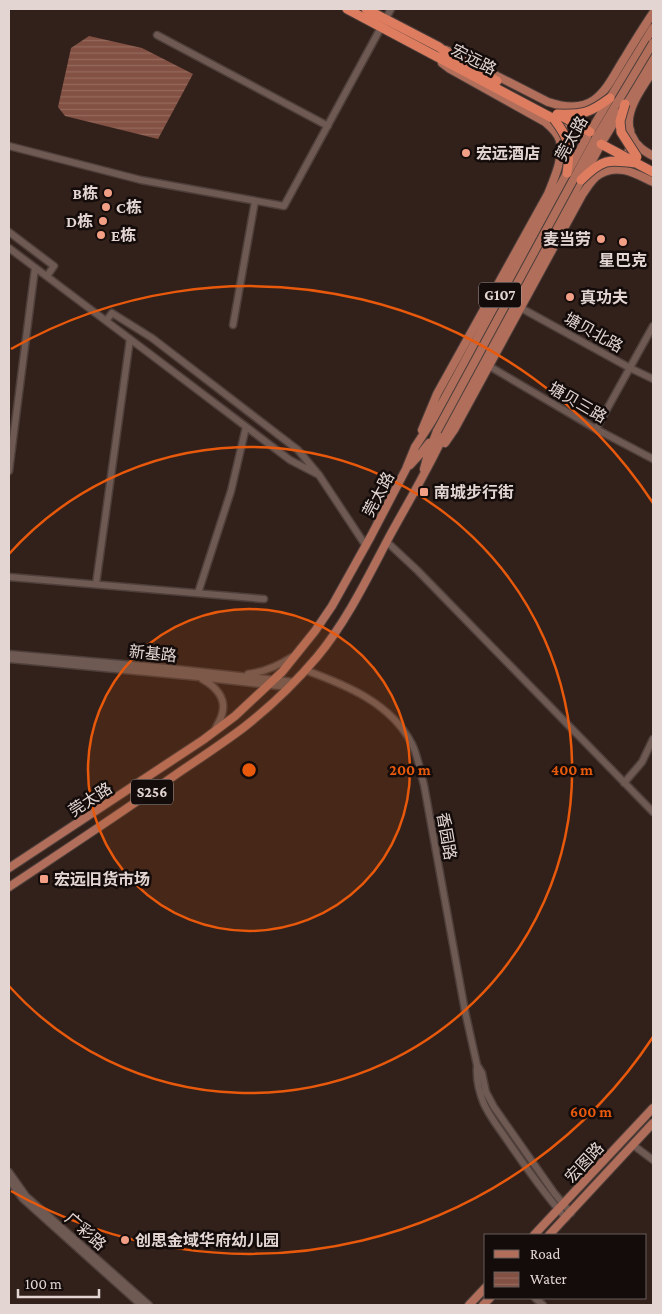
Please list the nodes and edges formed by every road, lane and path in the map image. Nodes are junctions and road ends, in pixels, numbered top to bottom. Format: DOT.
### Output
graph roads {
  1 [pos="347,9"];
  2 [pos="366,9"];
  3 [pos="391,9"];
  4 [pos="653,13"];
  5 [pos="383,23"];
  6 [pos="653,28"];
  7 [pos="158,35"];
  8 [pos="653,43"];
  9 [pos="439,47"];
  10 [pos="435,56"];
  11 [pos="653,58"];
  12 [pos="454,62"];
  13 [pos="653,70"];
  14 [pos="610,98"];
  15 [pos="586,104"];
  16 [pos="625,104"];
  17 [pos="556,116"];
  18 [pos="328,126"];
  19 [pos="631,132"];
  20 [pos="589,134"];
  21 [pos="560,140"];
  22 [pos="603,142"];
  23 [pos="9,146"];
  24 [pos="653,156"];
  25 [pos="636,160"];
  26 [pos="653,166"];
  27 [pos="610,171"];
  28 [pos="653,172"];
  29 [pos="567,173"];
  30 [pos="581,180"];
  31 [pos="653,182"];
  32 [pos="255,201"];
  33 [pos="9,232"];
  34 [pos="9,248"];
  35 [pos="35,268"];
  36 [pos="46,276"];
  37 [pos="521,308"];
  38 [pos="106,321"];
  39 [pos="233,325"];
  40 [pos="653,326"];
  41 [pos="130,339"];
  42 [pos="489,366"];
  43 [pos="630,368"];
  44 [pos="653,379"];
  45 [pos="434,418"];
  46 [pos="246,427"];
  47 [pos="596,429"];
  48 [pos="437,431"];
  49 [pos="415,447"];
  50 [pos="434,457"];
  51 [pos="653,459"];
  52 [pos="406,469"];
  53 [pos="9,471"];
  54 [pos="319,475"];
  55 [pos="422,478"];
  56 [pos="387,542"];
  57 [pos="366,546"];
  58 [pos="9,577"];
  59 [pos="96,584"];
  60 [pos="198,593"];
  61 [pos="264,598"];
  62 [pos="9,654"];
  63 [pos="296,655"];
  64 [pos="9,659"];
  65 [pos="305,670"];
  66 [pos="237,676"];
  67 [pos="199,677"];
  68 [pos="272,682"];
  69 [pos="291,685"];
  70 [pos="214,733"];
  71 [pos="653,739"];
  72 [pos="624,782"];
  73 [pos="653,812"];
  74 [pos="9,868"];
  75 [pos="9,887"];
  76 [pos="653,1108"];
  77 [pos="653,1123"];
  78 [pos="633,1145"];
  79 [pos="653,1160"];
  80 [pos="9,1172"];
  81 [pos="9,1180"];
  82 [pos="561,1207"];
  83 [pos="568,1215"];
  84 [pos="535,1234"];
  85 [pos="550,1234"];
  86 [pos="484,1289"];
  87 [pos="141,1305"];
  88 [pos="149,1305"];
  89 [pos="469,1305"];
  1 -- 5 [label="highway, 宏远路"];
  2 -- 5 [label="highway, 宏远路"];
  3 -- 5 [label="street"];
  4 -- 15 [label="main road"];
  5 -- 9 [label="highway, 宏远路"];
  5 -- 10 [label="highway, 宏远路"];
  5 -- 18 [label="street"];
  6 -- 14 [label="main road, 莞太路"];
  7 -- 18 [label="street"];
  8 -- 48 [label="main road, bridge"];
  9 -- 12 [label="highway, 宏远路"];
  9 -- 15 [label="main road"];
  10 -- 12 [label="highway, 宏远路"];
  10 -- 21 [label="main road"];
  11 -- 16 [label="main road, 莞太路"];
  12 -- 17 [label="highway, 宏远路"];
  13 -- 19 [label="main road"];
  14 -- 17 [label="highway, bridge"];
  14 -- 20 [label="main road, 莞太路, bridge"];
  15 -- 19 [label="main road"];
  15 -- 21 [label="main road"];
  16 -- 22 [label="main road, 莞太路, bridge"];
  16 -- 25 [label="highway, bridge"];
  17 -- 20 [label="highway, 宏远路"];
  17 -- 29 [label="highway, bridge"];
  18 -- 32 [label="street"];
  19 -- 24 [label="main road"];
  19 -- 27 [label="main road"];
  20 -- 22 [label="highway, 宏远路, bridge"];
  20 -- 29 [label="main road, 莞太路 / G107, bridge"];
  21 -- 27 [label="main road"];
  21 -- 49 [label="main road"];
  22 -- 25 [label="highway, 宏远路, bridge"];
  22 -- 30 [label="main road, 莞太路, bridge"];
  23 -- 32 [label="street"];
  25 -- 26 [label="highway"];
  25 -- 28 [label="highway"];
  25 -- 30 [label="highway, bridge"];
  27 -- 31 [label="main road"];
  27 -- 37 [label="main road"];
  29 -- 45 [label="main road, 莞太路 / G107"];
  30 -- 50 [label="main road, 莞太路 / S256"];
  32 -- 39 [label="street"];
  33 -- 36 [label="street"];
  34 -- 35 [label="street"];
  35 -- 36 [label="street"];
  35 -- 53 [label="street"];
  36 -- 38 [label="street"];
  37 -- 42 [label="main road"];
  37 -- 43 [label="street, 塘贝北路"];
  38 -- 41 [label="street"];
  38 -- 54 [label="street"];
  40 -- 43 [label="street"];
  41 -- 46 [label="street"];
  41 -- 59 [label="street"];
  42 -- 47 [label="street, 塘贝三路"];
  42 -- 50 [label="main road"];
  43 -- 44 [label="street, 塘贝北路"];
  43 -- 47 [label="street"];
  45 -- 49 [label="main road, 莞太路 / S256"];
  46 -- 54 [label="street"];
  46 -- 60 [label="street"];
  47 -- 51 [label="street, 塘贝三路"];
  48 -- 52 [label="main road"];
  48 -- 55 [label="main road"];
  49 -- 52 [label="main road, 莞太路 / S256"];
  50 -- 55 [label="main road, 莞太路 / S256"];
  52 -- 57 [label="main road, 莞太路 / S256"];
  54 -- 57 [label="street"];
  55 -- 56 [label="main road, 莞太路 / S256"];
  56 -- 65 [label="main road, 莞太路 / S256"];
  56 -- 72 [label="street"];
  57 -- 63 [label="main road, 莞太路 / S256"];
  58 -- 59 [label="street"];
  59 -- 60 [label="street"];
  60 -- 61 [label="street"];
  62 -- 66 [label="street, 新基路"];
  63 -- 66 [label="street"];
  63 -- 68 [label="main road, 莞太路 / S256"];
  64 -- 67 [label="street, 新基路"];
  65 -- 69 [label="main road, 莞太路 / S256"];
  65 -- 82 [label="street, 香园路"];
  66 -- 68 [label="street, 新基路"];
  67 -- 68 [label="street, 新基路"];
  67 -- 70 [label="street"];
  68 -- 69 [label="street, 新基路"];
  68 -- 70 [label="main road, 莞太路 / S256"];
  69 -- 75 [label="main road, 莞太路 / S256"];
  70 -- 74 [label="main road, 莞太路 / S256"];
  71 -- 72 [label="street"];
  72 -- 73 [label="street"];
  76 -- 82 [label="main road, 宏图路"];
  77 -- 78 [label="main road, 宏图路"];
  78 -- 79 [label="street"];
  78 -- 83 [label="main road, 宏图路"];
  80 -- 88 [label="street, 广彩路"];
  81 -- 87 [label="street, 广彩路"];
  82 -- 83 [label="street, 香园路"];
  82 -- 84 [label="main road, 宏图路"];
  83 -- 85 [label="main road, 宏图路"];
  86 -- 89 [label="main road"];
}
